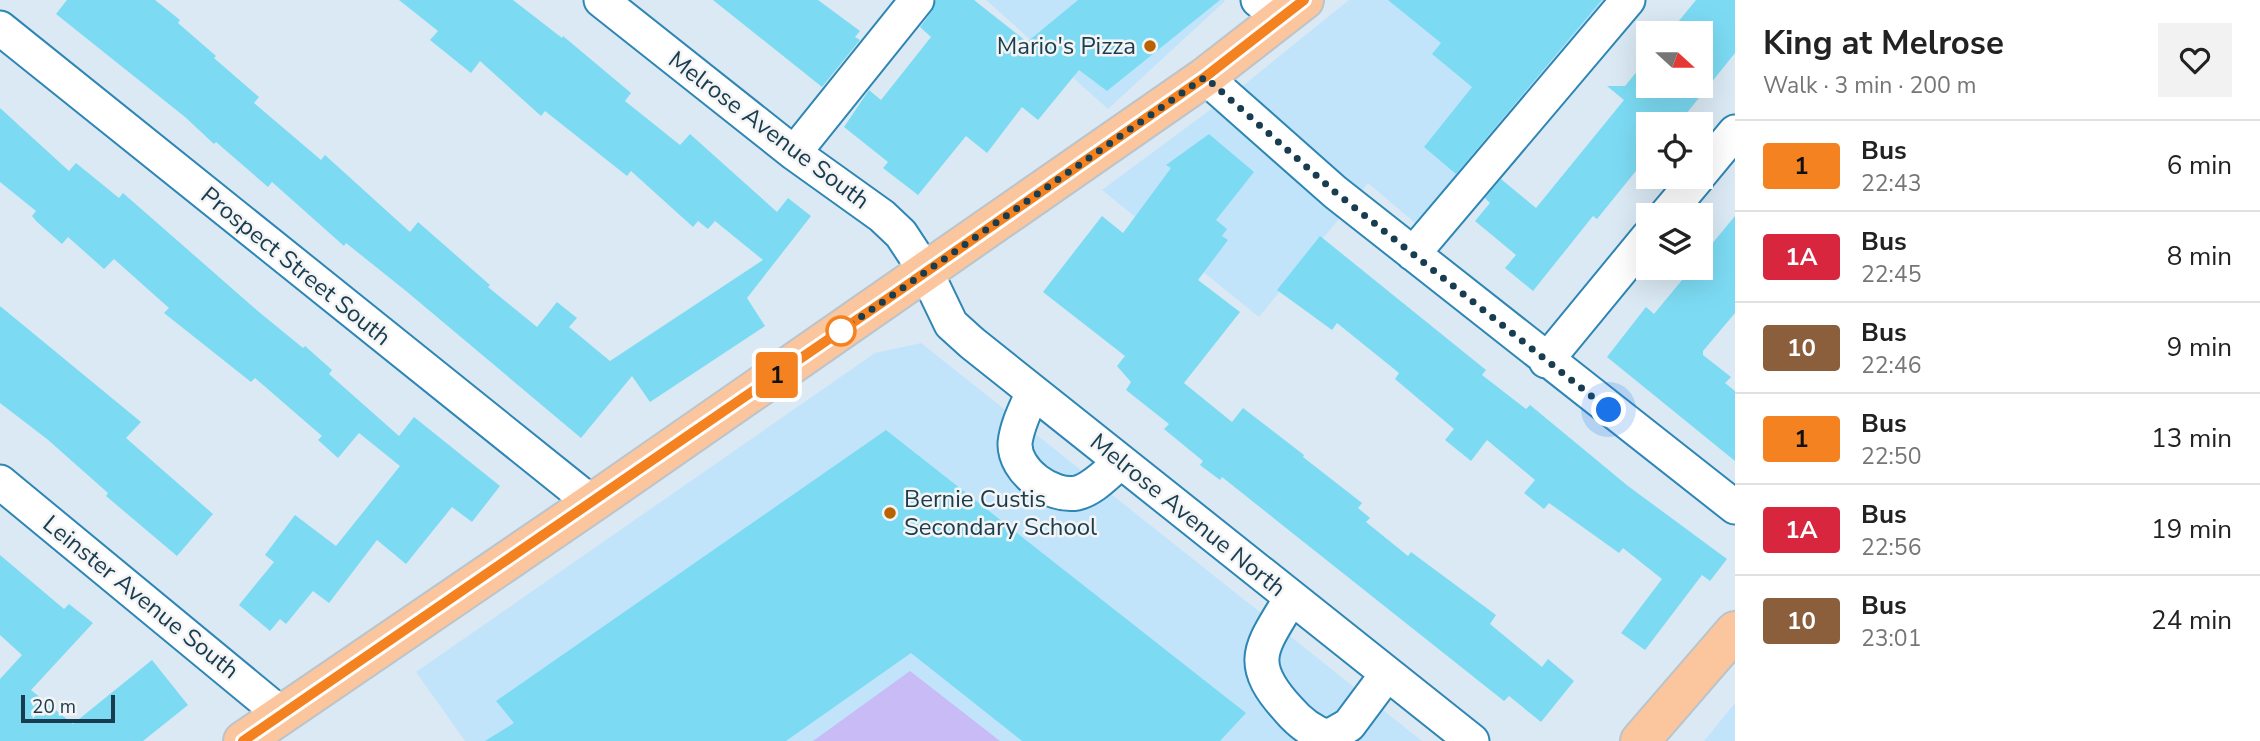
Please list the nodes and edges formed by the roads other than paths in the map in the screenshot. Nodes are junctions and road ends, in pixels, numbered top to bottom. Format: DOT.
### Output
graph roads {
  1 [pos="601,0"];
  2 [pos="917,0"];
  3 [pos="1628,0"];
  4 [pos="1281,6"];
  5 [pos="0,28"];
  6 [pos="1205,77"];
  7 [pos="1735,132"];
  8 [pos="794,153"];
  9 [pos="1713,159"];
  10 [pos="1688,189"];
  11 [pos="1676,203"];
  12 [pos="1636,252"];
  13 [pos="1413,254"];
  14 [pos="926,272"];
  15 [pos="1546,361"];
  16 [pos="1033,392"];
  17 [pos="1121,462"];
  18 [pos="0,482"];
  19 [pos="592,503"];
  20 [pos="1735,507"];
  21 [pos="1292,598"];
  22 [pos="1735,631"];
  23 [pos="1387,674"];
  24 [pos="281,714"];
  25 [pos="243,741"];
  26 [pos="1472,741"];
  27 [pos="1640,741"];
  1 -- 8 [label="street, Melrose Avenue South"];
  2 -- 8 [label="street"];
  3 -- 13 [label="street"];
  4 -- 6 [label="main road"];
  5 -- 19 [label="street, Prospect Street South"];
  6 -- 13 [label="street"];
  6 -- 14 [label="main road"];
  7 -- 9 [label="street"];
  8 -- 14 [label="street, Melrose Avenue South"];
  10 -- 11 [label="street"];
  12 -- 15 [label="street"];
  13 -- 15 [label="street"];
  14 -- 16 [label="street, Melrose Avenue North"];
  14 -- 19 [label="main road"];
  15 -- 20 [label="street"];
  16 -- 17 [label="street, Melrose Avenue North"];
  16 -- 17 [label="street"];
  17 -- 21 [label="street, Melrose Avenue North"];
  18 -- 24 [label="street, Leinster Avenue South"];
  19 -- 24 [label="main road"];
  21 -- 23 [label="street, Melrose Avenue North"];
  21 -- 23 [label="street"];
  22 -- 27 [label="main road"];
  23 -- 26 [label="street, Melrose Avenue North"];
  24 -- 25 [label="main road"];
}
